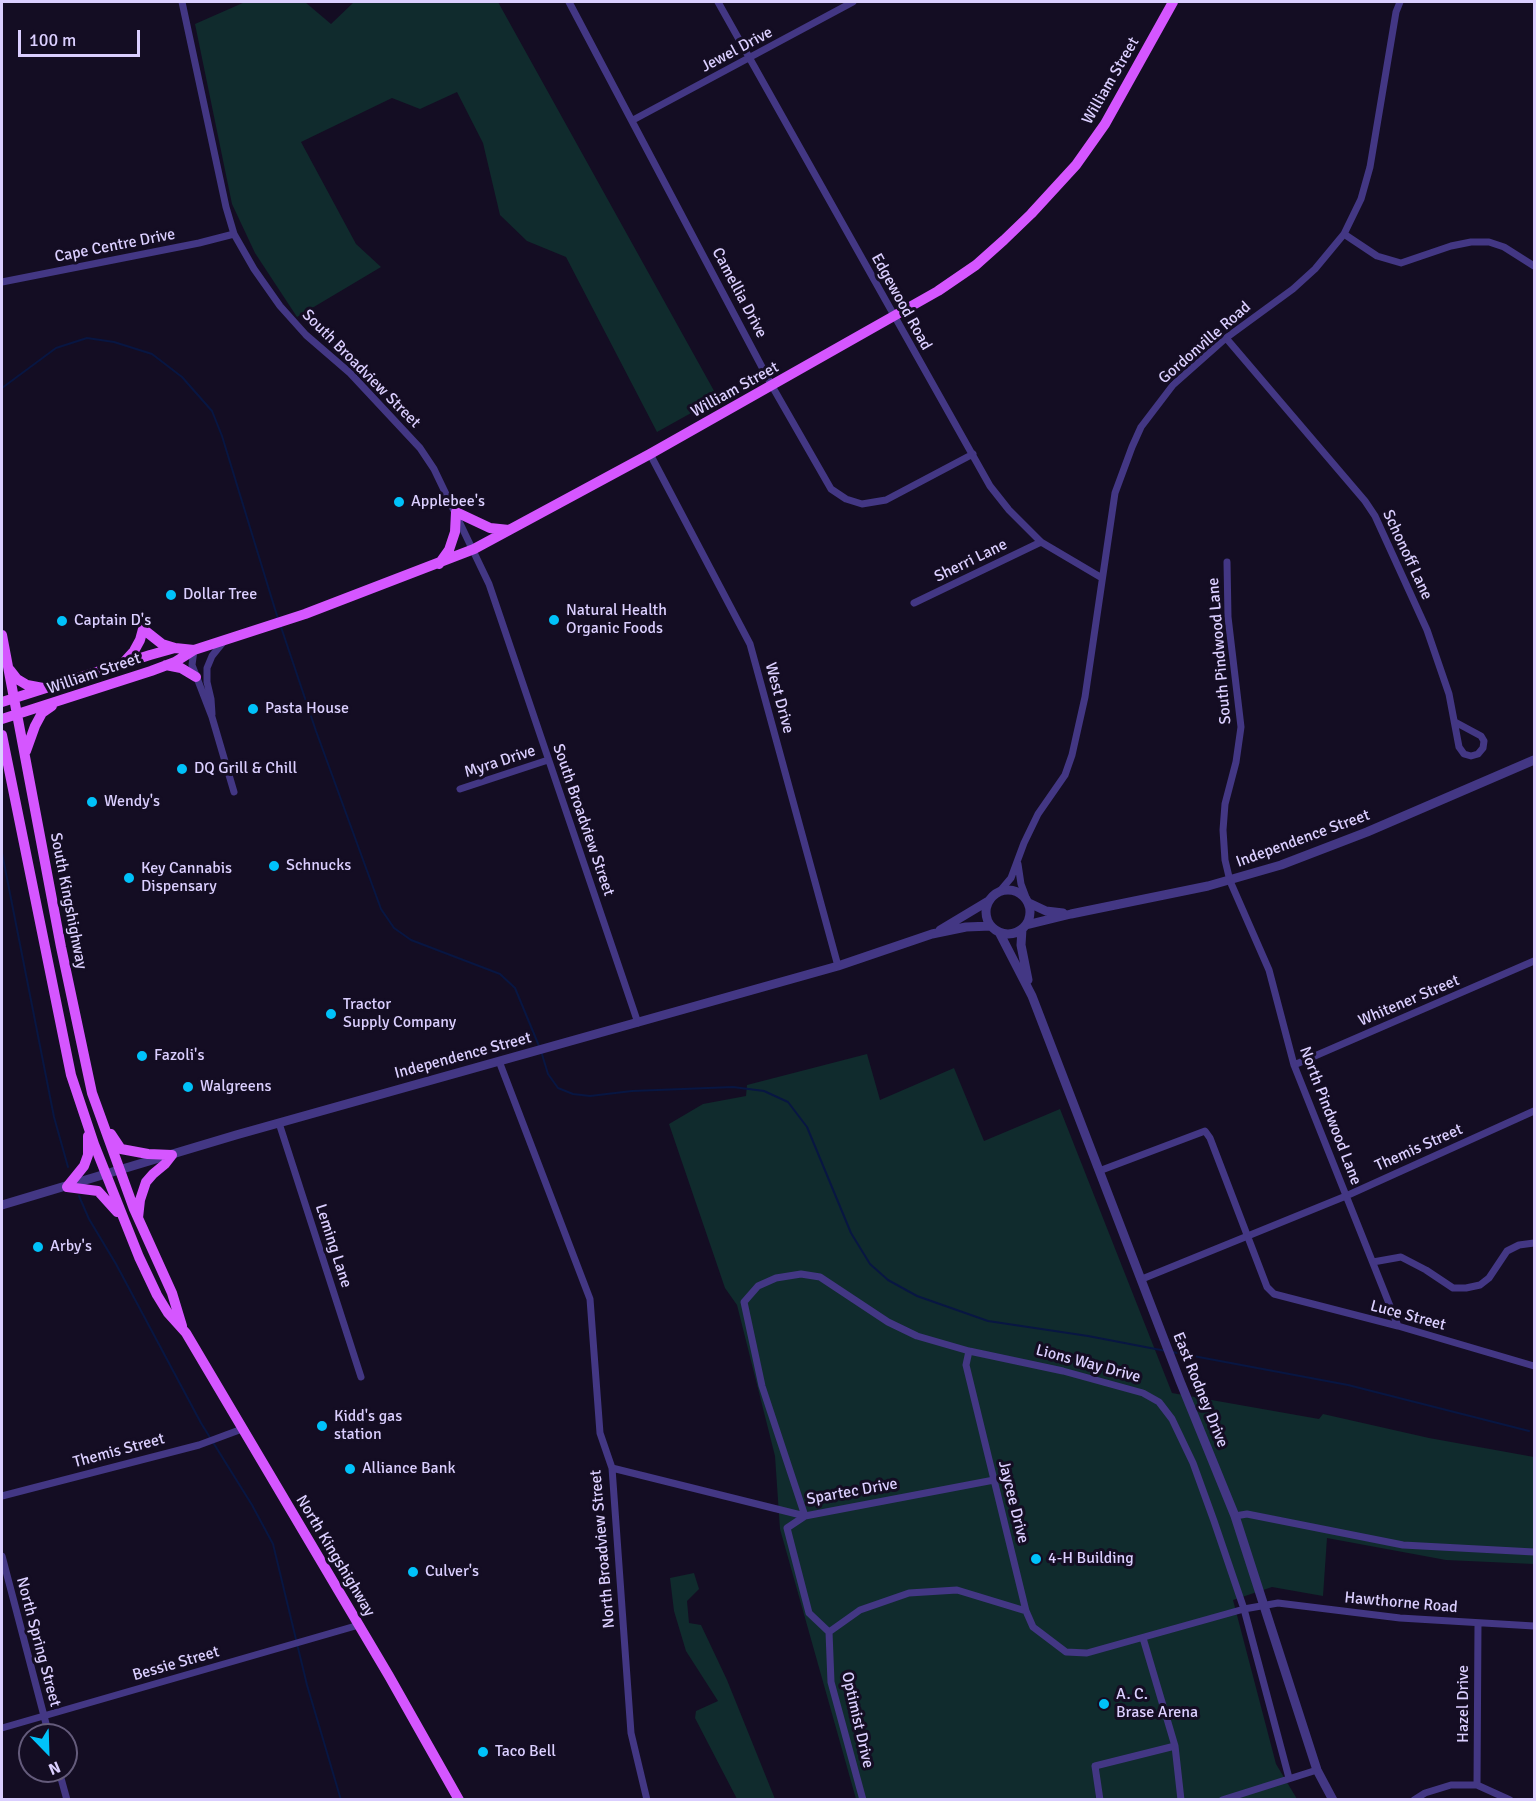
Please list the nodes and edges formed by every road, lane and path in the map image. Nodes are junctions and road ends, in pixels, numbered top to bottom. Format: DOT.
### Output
graph roads {
  1 [pos="182,2"];
  2 [pos="569,2"];
  3 [pos="718,2"];
  4 [pos="1173,2"];
  5 [pos="1400,2"];
  6 [pos="848,3"];
  7 [pos="750,59"];
  8 [pos="633,120"];
  9 [pos="234,234"];
  10 [pos="1344,234"];
  11 [pos="1534,266"];
  12 [pos="2,282"];
  13 [pos="894,317"];
  14 [pos="1226,338"];
  15 [pos="772,386"];
  16 [pos="973,453"];
  17 [pos="650,454"];
  18 [pos="456,512"];
  19 [pos="510,530"];
  20 [pos="1041,542"];
  21 [pos="474,549"];
  22 [pos="1227,562"];
  23 [pos="439,564"];
  24 [pos="1102,578"];
  25 [pos="914,603"];
  26 [pos="2,635"];
  27 [pos="224,641"];
  28 [pos="175,648"];
  29 [pos="194,650"];
  30 [pos="123,663"];
  31 [pos="166,665"];
  32 [pos="8,668"];
  33 [pos="196,677"];
  34 [pos="43,688"];
  35 [pos="14,698"];
  36 [pos="2,702"];
  37 [pos="56,703"];
  38 [pos="18,714"];
  39 [pos="212,717"];
  40 [pos="2,719"];
  41 [pos="1455,722"];
  42 [pos="2,735"];
  43 [pos="4,757"];
  44 [pos="25,757"];
  45 [pos="548,760"];
  46 [pos="1534,760"];
  47 [pos="460,789"];
  48 [pos="234,792"];
  49 [pos="1017,862"];
  50 [pos="1230,880"];
  51 [pos="1000,891"];
  52 [pos="990,900"];
  53 [pos="1028,902"];
  54 [pos="1071,914"];
  55 [pos="1024,927"];
  56 [pos="995,929"];
  57 [pos="932,934"];
  58 [pos="1534,961"];
  59 [pos="838,966"];
  60 [pos="1031,994"];
  61 [pos="638,1023"];
  62 [pos="499,1061"];
  63 [pos="1294,1065"];
  64 [pos="1534,1111"];
  65 [pos="103,1122"];
  66 [pos="279,1123"];
  67 [pos="88,1126"];
  68 [pos="171,1155"];
  69 [pos="120,1170"];
  70 [pos="1099,1171"];
  71 [pos="105,1174"];
  72 [pos="67,1187"];
  73 [pos="1346,1196"];
  74 [pos="2,1205"];
  75 [pos="138,1218"];
  76 [pos="123,1219"];
  77 [pos="1247,1237"];
  78 [pos="1534,1243"];
  79 [pos="1373,1262"];
  80 [pos="1142,1279"];
  81 [pos="1398,1326"];
  82 [pos="183,1329"];
  83 [pos="969,1352"];
  84 [pos="1534,1366"];
  85 [pos="361,1377"];
  86 [pos="242,1429"];
  87 [pos="612,1468"];
  88 [pos="994,1480"];
  89 [pos="2,1496"];
  90 [pos="805,1516"];
  91 [pos="1234,1516"];
  92 [pos="1534,1552"];
  93 [pos="2,1556"];
  94 [pos="1264,1604"];
  95 [pos="1244,1609"];
  96 [pos="1026,1611"];
  97 [pos="1478,1623"];
  98 [pos="359,1625"];
  99 [pos="1534,1626"];
  100 [pos="830,1632"];
  101 [pos="1143,1638"];
  102 [pos="44,1717"];
  103 [pos="46,1723"];
  104 [pos="2,1728"];
  105 [pos="1175,1746"];
  106 [pos="1317,1770"];
  107 [pos="1289,1778"];
  108 [pos="62,1783"];
  109 [pos="1477,1785"];
  110 [pos="67,1800"];
  111 [pos="459,1800"];
  112 [pos="647,1800"];
  113 [pos="863,1800"];
  114 [pos="1100,1800"];
  115 [pos="1181,1800"];
  116 [pos="1222,1800"];
  117 [pos="1333,1800"];
  118 [pos="1414,1800"];
  119 [pos="1510,1800"];
  1 -- 9 [label="street, South Broadview Street"];
  2 -- 8 [label="street, Camellia Drive"];
  3 -- 7 [label="street, Edgewood Road"];
  4 -- 13 [label="main road, William Street"];
  5 -- 10 [label="street, Gordonville Road"];
  6 -- 7 [label="street, Jewel Drive"];
  7 -- 8 [label="street, Jewel Drive"];
  7 -- 13 [label="street, Edgewood Road"];
  8 -- 15 [label="street, Camellia Drive"];
  9 -- 12 [label="street, Cape Centre Drive"];
  9 -- 18 [label="street, South Broadview Street"];
  10 -- 11 [label="street"];
  10 -- 14 [label="street, Gordonville Road"];
  13 -- 15 [label="main road, William Street"];
  13 -- 16 [label="street, Edgewood Road"];
  14 -- 24 [label="street, Gordonville Road"];
  14 -- 41 [label="street, Schonoff Lane"];
  15 -- 16 [label="street, Camellia Drive"];
  15 -- 17 [label="main road, William Street"];
  16 -- 20 [label="street, Edgewood Road"];
  17 -- 19 [label="main road, William Street"];
  17 -- 59 [label="street, West Drive"];
  18 -- 19 [label="main road"];
  18 -- 21 [label="street, South Broadview Street"];
  18 -- 23 [label="main road"];
  19 -- 21 [label="main road, William Street"];
  20 -- 24 [label="street, Edgewood Road"];
  20 -- 25 [label="street, Sherri Lane"];
  21 -- 23 [label="main road, William Street"];
  21 -- 45 [label="street, South Broadview Street"];
  22 -- 50 [label="street, South Pindwood Lane"];
  23 -- 27 [label="main road, William Street"];
  24 -- 49 [label="street, Gordonville Road"];
  26 -- 32 [label="main road, South Kingshighway"];
  27 -- 29 [label="main road, William Street"];
  27 -- 39 [label="street"];
  28 -- 29 [label="main road, William Street"];
  28 -- 30 [label="main road, William Street"];
  28 -- 30 [label="main road"];
  29 -- 31 [label="main road, William Street"];
  29 -- 33 [label="street"];
  30 -- 34 [label="main road, William Street"];
  31 -- 33 [label="main road"];
  31 -- 37 [label="main road, William Street"];
  32 -- 34 [label="main road"];
  32 -- 35 [label="main road, South Kingshighway"];
  33 -- 39 [label="street"];
  34 -- 35 [label="main road, William Street"];
  35 -- 36 [label="main road, William Street"];
  35 -- 38 [label="main road, South Kingshighway"];
  37 -- 38 [label="main road, William Street"];
  37 -- 44 [label="main road"];
  38 -- 40 [label="main road, William Street"];
  38 -- 44 [label="main road, South Kingshighway"];
  39 -- 48 [label="street"];
  41 -- 41 [label="street, Schonoff Lane"];
  42 -- 43 [label="main road, South Kingshighway"];
  43 -- 67 [label="main road, South Kingshighway"];
  44 -- 65 [label="main road, South Kingshighway"];
  45 -- 47 [label="street, Myra Drive"];
  45 -- 61 [label="street, South Broadview Street"];
  46 -- 50 [label="street, Independence Street"];
  49 -- 51 [label="street, Gordonville Road"];
  49 -- 53 [label="street"];
  50 -- 54 [label="street, Independence Street"];
  50 -- 63 [label="street, North Pindwood Lane"];
  51 -- 52 [label="street"];
  51 -- 53 [label="street"];
  52 -- 56 [label="street"];
  52 -- 57 [label="street, Independence Street"];
  53 -- 54 [label="street, Independence Street"];
  53 -- 55 [label="street"];
  54 -- 55 [label="street, Independence Street"];
  55 -- 56 [label="street"];
  55 -- 60 [label="street, East Rodney Drive"];
  56 -- 57 [label="street, Independence Street"];
  56 -- 60 [label="street, East Rodney Drive"];
  57 -- 59 [label="street, Independence Street"];
  58 -- 63 [label="street, Whitener Street"];
  59 -- 61 [label="street, Independence Street"];
  60 -- 70 [label="street, East Rodney Drive"];
  61 -- 62 [label="street, Independence Street"];
  62 -- 66 [label="street, Independence Street"];
  62 -- 87 [label="street, North Broadview Street"];
  63 -- 73 [label="street, North Pindwood Lane"];
  64 -- 73 [label="street, Themis Street"];
  65 -- 68 [label="main road"];
  65 -- 69 [label="main road, South Kingshighway"];
  66 -- 68 [label="street, Independence Street"];
  66 -- 85 [label="street, Leming Lane"];
  67 -- 71 [label="main road, South Kingshighway"];
  67 -- 72 [label="main road"];
  68 -- 69 [label="street, Independence Street"];
  68 -- 75 [label="main road"];
  69 -- 71 [label="street, Independence Street"];
  69 -- 75 [label="main road, North Kingshighway"];
  70 -- 77 [label="street"];
  70 -- 80 [label="street, East Rodney Drive"];
  71 -- 72 [label="street, Independence Street"];
  71 -- 76 [label="main road, North Kingshighway"];
  72 -- 74 [label="street, Independence Street"];
  72 -- 76 [label="main road"];
  73 -- 77 [label="street, Themis Street"];
  73 -- 79 [label="street, North Pindwood Lane"];
  75 -- 82 [label="main road, North Kingshighway"];
  76 -- 82 [label="main road, North Kingshighway"];
  77 -- 80 [label="street, Themis Street"];
  77 -- 81 [label="street, Luce Street"];
  78 -- 79 [label="street"];
  79 -- 81 [label="street, North Pindwood Lane"];
  80 -- 91 [label="street, East Rodney Drive"];
  81 -- 84 [label="street, Luce Street"];
  82 -- 86 [label="main road, North Kingshighway"];
  83 -- 88 [label="street, Jaycee Drive"];
  83 -- 90 [label="street, Lions Way Drive"];
  83 -- 95 [label="street, Lions Way Drive"];
  86 -- 89 [label="street, Themis Street"];
  86 -- 98 [label="main road, North Kingshighway"];
  87 -- 90 [label="street, Spartec Drive"];
  87 -- 112 [label="street, North Broadview Street"];
  88 -- 90 [label="street, Spartec Drive"];
  88 -- 96 [label="street, Jaycee Drive"];
  90 -- 100 [label="street"];
  91 -- 92 [label="street"];
  91 -- 94 [label="street, East Rodney Drive"];
  93 -- 102 [label="street, North Spring Street"];
  94 -- 95 [label="street, Jaycee Drive"];
  94 -- 97 [label="street, Hawthorne Road"];
  94 -- 106 [label="street, East Rodney Drive"];
  95 -- 101 [label="street, Jaycee Drive"];
  95 -- 107 [label="street, Lions Way Drive"];
  96 -- 100 [label="street"];
  96 -- 101 [label="street, Jaycee Drive"];
  97 -- 99 [label="street, Hawthorne Road"];
  97 -- 109 [label="street, Hazel Drive"];
  98 -- 102 [label="street, Bessie Street"];
  98 -- 111 [label="main road, North Kingshighway"];
  100 -- 113 [label="street, Optimist Drive"];
  101 -- 105 [label="street"];
  102 -- 103 [label="street, North Spring Street"];
  102 -- 104 [label="street, Bessie Street"];
  105 -- 114 [label="street"];
  105 -- 115 [label="street"];
  106 -- 107 [label="street"];
  106 -- 117 [label="street, East Rodney Drive"];
  107 -- 116 [label="street"];
  108 -- 110 [label="street"];
  109 -- 118 [label="street"];
  109 -- 119 [label="street"];
}
